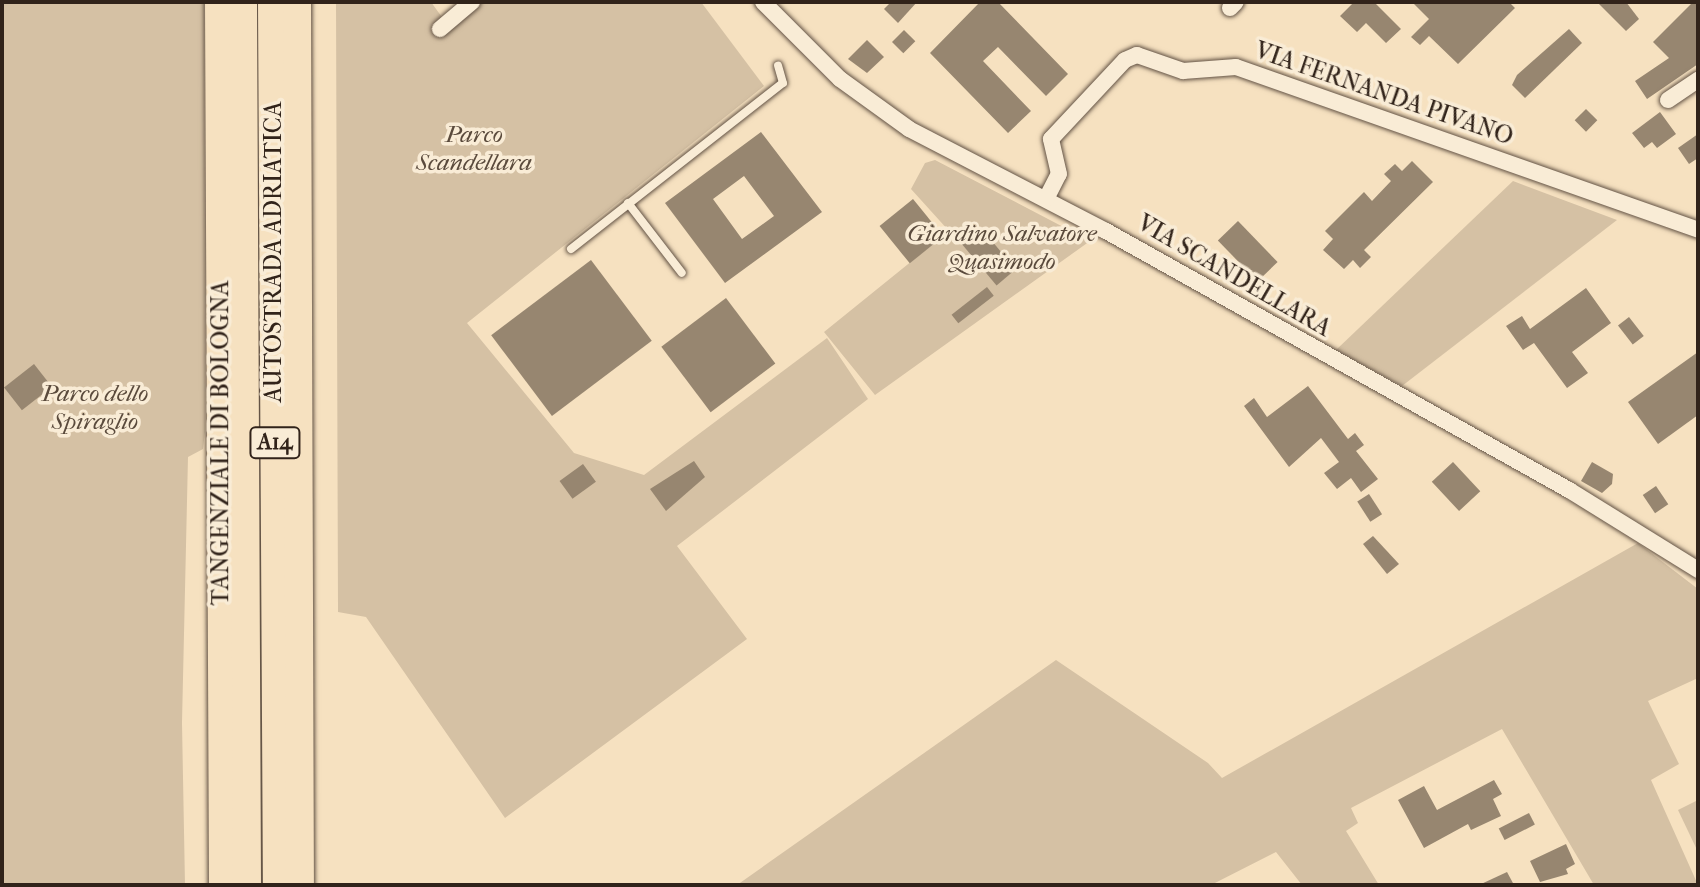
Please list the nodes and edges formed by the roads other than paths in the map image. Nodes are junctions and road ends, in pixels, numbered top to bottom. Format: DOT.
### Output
graph roads {
  1 [pos="219,2"];
  2 [pos="243,2"];
  3 [pos="272,2"];
  4 [pos="297,2"];
  5 [pos="472,2"];
  6 [pos="763,2"];
  7 [pos="440,29"];
  8 [pos="778,66"];
  9 [pos="1698,80"];
  10 [pos="1668,100"];
  11 [pos="1046,199"];
  12 [pos="628,203"];
  13 [pos="1698,230"];
  14 [pos="571,249"];
  15 [pos="682,273"];
  16 [pos="1698,570"];
  17 [pos="223,885"];
  18 [pos="247,885"];
  19 [pos="277,885"];
  20 [pos="300,885"];
  1 -- 17 [label="highway, TANGENZIALE DI BOLOGNA"];
  2 -- 18 [label="highway, AUTOSTRADA ADRIATICA / A14"];
  3 -- 19 [label="highway, AUTOSTRADA ADRIATICA / A14"];
  4 -- 20 [label="highway"];
  5 -- 7 [label="street"];
  6 -- 11 [label="street, VIA SCANDELLARA"];
  8 -- 12 [label="lane"];
  9 -- 10 [label="street"];
  11 -- 13 [label="street, VIA FERNANDA PIVANO"];
  11 -- 16 [label="street, VIA SCANDELLARA"];
  12 -- 14 [label="lane"];
  12 -- 15 [label="lane"];
}
